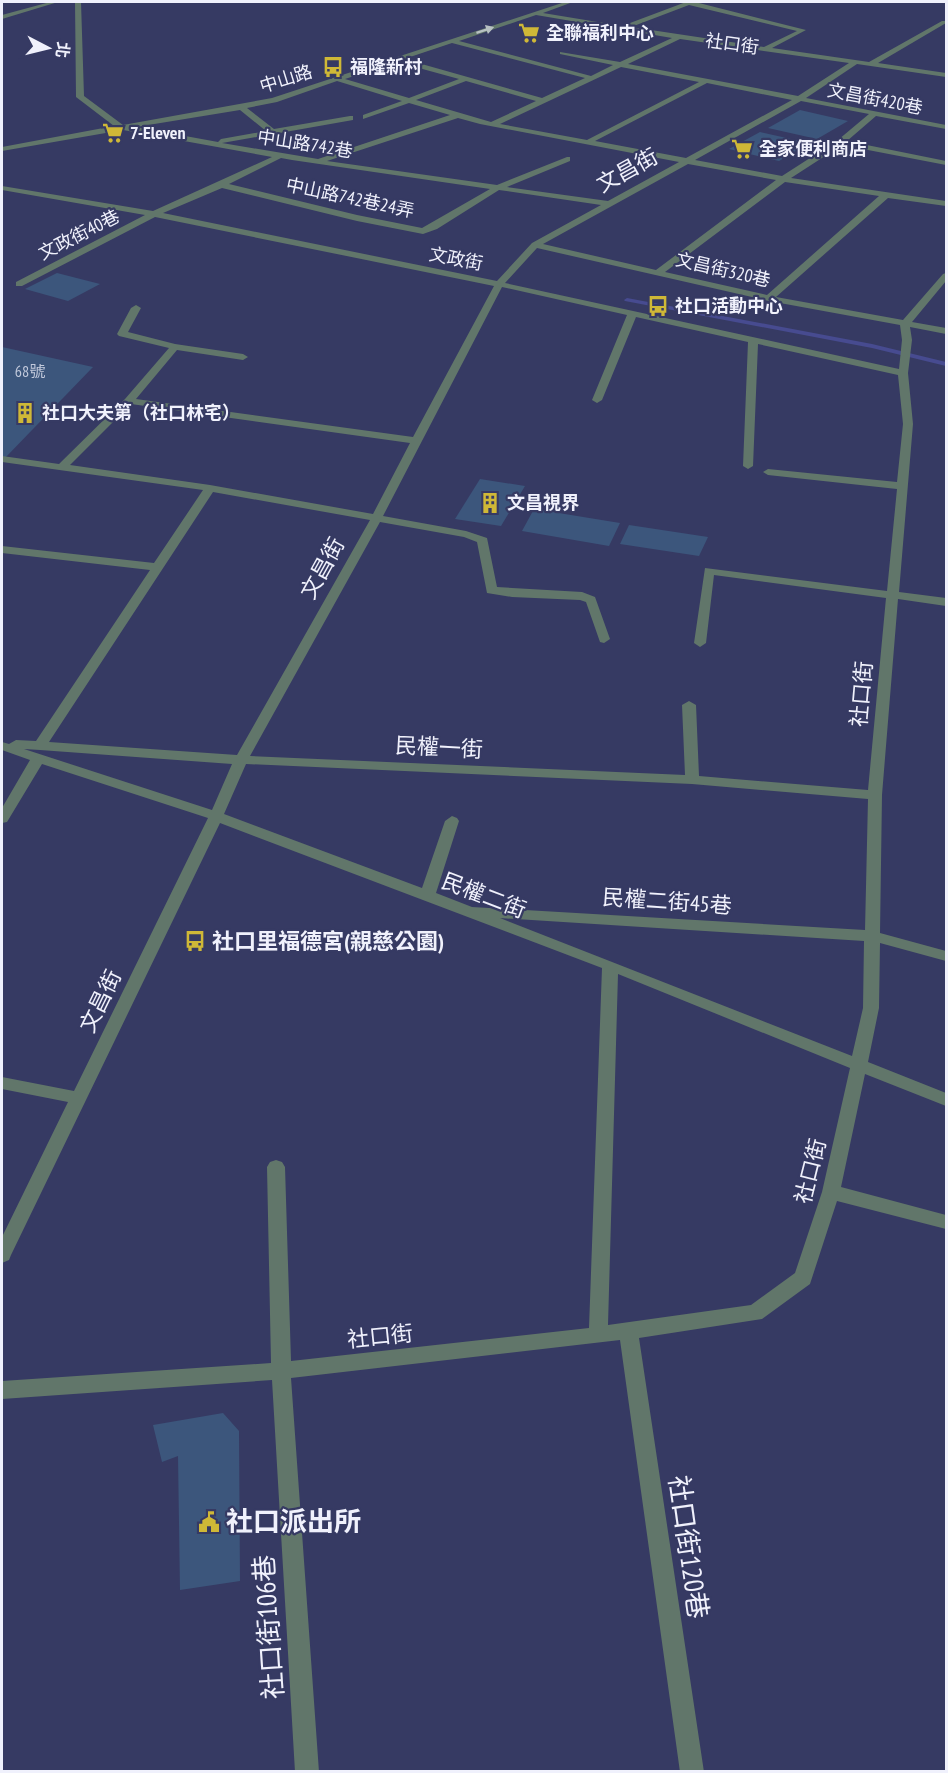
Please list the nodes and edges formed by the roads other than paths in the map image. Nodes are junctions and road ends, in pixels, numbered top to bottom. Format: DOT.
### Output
graph roads {
  1 [pos="55,2"];
  2 [pos="78,2"];
  3 [pos="543,2"];
  4 [pos="570,2"];
  5 [pos="690,2"];
  6 [pos="518,10"];
  7 [pos="534,14"];
  8 [pos="2,17"];
  9 [pos="946,22"];
  10 [pos="622,28"];
  11 [pos="679,37"];
  12 [pos="451,41"];
  13 [pos="765,49"];
  14 [pos="562,53"];
  15 [pos="396,59"];
  16 [pos="856,62"];
  17 [pos="871,64"];
  18 [pos="619,66"];
  19 [pos="946,75"];
  20 [pos="468,78"];
  21 [pos="592,78"];
  22 [pos="337,79"];
  23 [pos="706,81"];
  24 [pos="280,88"];
  25 [pos="269,92"];
  26 [pos="798,99"];
  27 [pos="410,101"];
  28 [pos="543,101"];
  29 [pos="241,107"];
  30 [pos="873,114"];
  31 [pos="458,115"];
  32 [pos="366,117"];
  33 [pos="350,118"];
  34 [pos="110,121"];
  35 [pos="493,124"];
  36 [pos="121,127"];
  37 [pos="946,128"];
  38 [pos="52,130"];
  39 [pos="273,132"];
  40 [pos="588,141"];
  41 [pos="841,142"];
  42 [pos="209,143"];
  43 [pos="2,149"];
  44 [pos="279,156"];
  45 [pos="567,159"];
  46 [pos="315,162"];
  47 [pos="686,162"];
  48 [pos="946,163"];
  49 [pos="783,179"];
  50 [pos="221,185"];
  51 [pos="2,188"];
  52 [pos="497,188"];
  53 [pos="15,190"];
  54 [pos="887,194"];
  55 [pos="2,199"];
  56 [pos="610,204"];
  57 [pos="946,204"];
  58 [pos="154,214"];
  59 [pos="535,245"];
  60 [pos="659,272"];
  61 [pos="946,276"];
  62 [pos="19,284"];
  63 [pos="499,284"];
  64 [pos="769,298"];
  65 [pos="136,308"];
  66 [pos="633,313"];
  67 [pos="906,324"];
  68 [pos="946,331"];
  69 [pos="753,342"];
  70 [pos="176,347"];
  71 [pos="243,357"];
  72 [pos="903,373"];
  73 [pos="597,400"];
  74 [pos="129,401"];
  75 [pos="417,441"];
  76 [pos="2,459"];
  77 [pos="748,466"];
  78 [pos="61,468"];
  79 [pos="768,472"];
  80 [pos="903,486"];
  81 [pos="210,488"];
  82 [pos="376,517"];
  83 [pos="2,549"];
  84 [pos="156,567"];
  85 [pos="894,595"];
  86 [pos="946,602"];
  87 [pos="604,639"];
  88 [pos="700,643"];
  89 [pos="689,705"];
  90 [pos="2,745"];
  91 [pos="39,752"];
  92 [pos="241,759"];
  93 [pos="692,780"];
  94 [pos="875,795"];
  95 [pos="216,816"];
  96 [pos="2,819"];
  97 [pos="452,820"];
  98 [pos="428,897"];
  99 [pos="459,910"];
  100 [pos="873,936"];
  101 [pos="946,956"];
  102 [pos="610,965"];
  103 [pos="859,1065"];
  104 [pos="2,1083"];
  105 [pos="78,1098"];
  106 [pos="946,1100"];
  107 [pos="276,1167"];
  108 [pos="831,1191"];
  109 [pos="946,1222"];
  110 [pos="2,1255"];
  111 [pos="628,1331"];
  112 [pos="598,1335"];
  113 [pos="281,1371"];
  114 [pos="2,1390"];
  115 [pos="308,1772"];
  116 [pos="692,1772"];
  1 -- 8 [label="street"];
  2 -- 34 [label="street, 中山路742巷"];
  3 -- 6 [label="street, 中山路"];
  4 -- 7 [label="street, 中山路"];
  5 -- 10 [label="street"];
  5 -- 13 [label="street"];
  6 -- 7 [label="street, 社口街"];
  6 -- 24 [label="street, 中山路"];
  7 -- 10 [label="street, 社口街"];
  12 -- 7 [label="street, 中山路, one-way"];
  9 -- 17 [label="street"];
  10 -- 11 [label="street, 社口街"];
  11 -- 13 [label="street, 社口街"];
  11 -- 18 [label="street"];
  12 -- 15 [label="street, 中山路"];
  12 -- 21 [label="street"];
  13 -- 16 [label="street, 社口街"];
  14 -- 18 [label="street, 文昌街420巷"];
  15 -- 20 [label="street"];
  15 -- 22 [label="street, 中山路"];
  16 -- 17 [label="street, 社口街"];
  16 -- 26 [label="street, 文昌街"];
  17 -- 19 [label="street, 社口街"];
  18 -- 21 [label="street"];
  18 -- 23 [label="street, 文昌街420巷"];
  20 -- 27 [label="street"];
  20 -- 28 [label="street"];
  21 -- 28 [label="street"];
  22 -- 27 [label="street"];
  22 -- 29 [label="street, 中山路"];
  23 -- 26 [label="street, 文昌街420巷"];
  23 -- 40 [label="street"];
  25 -- 34 [label="street, 中山路"];
  26 -- 30 [label="street, 文昌街420巷"];
  26 -- 47 [label="street, 文昌街"];
  27 -- 31 [label="street"];
  27 -- 32 [label="street"];
  28 -- 35 [label="street"];
  29 -- 36 [label="street, 中山路"];
  29 -- 39 [label="street"];
  30 -- 37 [label="street, 文昌街420巷"];
  30 -- 41 [label="street"];
  31 -- 35 [label="street"];
  31 -- 46 [label="street"];
  33 -- 39 [label="street"];
  34 -- 36 [label="street, 中山路742巷"];
  34 -- 38 [label="street, 中山路"];
  35 -- 40 [label="street"];
  36 -- 42 [label="street, 中山路742巷"];
  36 -- 43 [label="street, 中山路"];
  39 -- 42 [label="street"];
  40 -- 47 [label="street"];
  41 -- 48 [label="street"];
  41 -- 49 [label="street"];
  42 -- 44 [label="street, 中山路742巷"];
  44 -- 46 [label="street, 中山路742巷"];
  44 -- 50 [label="street, 文政街40巷"];
  45 -- 52 [label="street"];
  46 -- 52 [label="street, 中山路742巷"];
  47 -- 49 [label="street"];
  47 -- 56 [label="street, 文昌街"];
  49 -- 54 [label="street"];
  49 -- 60 [label="street"];
  50 -- 52 [label="street, 中山路742巷24弄"];
  50 -- 58 [label="street, 文政街40巷"];
  51 -- 53 [label="street, 文政街"];
  52 -- 56 [label="street, 中山路742巷"];
  53 -- 55 [label="street"];
  53 -- 58 [label="street, 文政街"];
  54 -- 57 [label="street"];
  54 -- 64 [label="street"];
  56 -- 59 [label="street, 文昌街"];
  58 -- 62 [label="street, 文政街40巷"];
  58 -- 63 [label="street, 文政街"];
  59 -- 60 [label="street, 文昌街320巷"];
  59 -- 63 [label="street, 文昌街"];
  60 -- 64 [label="street, 文昌街320巷"];
  61 -- 67 [label="street"];
  63 -- 66 [label="street, 文政街"];
  63 -- 75 [label="street, 文昌街"];
  64 -- 67 [label="street, 文昌街320巷"];
  65 -- 70 [label="street"];
  66 -- 69 [label="street, 文政街"];
  66 -- 73 [label="street"];
  67 -- 68 [label="street, 文昌街320巷"];
  67 -- 72 [label="street, 社口街"];
  69 -- 72 [label="street, 文政街"];
  69 -- 77 [label="street"];
  70 -- 71 [label="street"];
  70 -- 74 [label="street"];
  72 -- 80 [label="street, 社口街"];
  74 -- 75 [label="street"];
  74 -- 78 [label="street"];
  75 -- 82 [label="street, 文昌街"];
  76 -- 78 [label="street"];
  78 -- 81 [label="street"];
  79 -- 80 [label="street"];
  80 -- 85 [label="street, 社口街"];
  81 -- 82 [label="street"];
  81 -- 84 [label="street"];
  82 -- 87 [label="street"];
  82 -- 92 [label="street, 文昌街"];
  83 -- 84 [label="street"];
  84 -- 91 [label="street"];
  85 -- 86 [label="street"];
  85 -- 88 [label="street"];
  85 -- 94 [label="street, 社口街"];
  89 -- 93 [label="street"];
  90 -- 91 [label="street, 民權二街"];
  91 -- 92 [label="street, 民權一街"];
  91 -- 95 [label="street, 民權二街"];
  91 -- 96 [label="street"];
  92 -- 93 [label="street, 民權一街"];
  92 -- 95 [label="street, 文昌街"];
  93 -- 94 [label="street, 民權一街"];
  94 -- 100 [label="street, 社口街"];
  95 -- 98 [label="street, 民權二街"];
  95 -- 105 [label="street, 文昌街"];
  97 -- 98 [label="street"];
  98 -- 99 [label="street, 民權二街"];
  99 -- 100 [label="street, 民權二街45巷"];
  99 -- 102 [label="street, 民權二街"];
  100 -- 101 [label="street, 民權二街45巷"];
  100 -- 103 [label="street, 社口街"];
  102 -- 103 [label="street, 民權二街"];
  102 -- 112 [label="street"];
  103 -- 106 [label="street, 民權二街"];
  103 -- 108 [label="street, 社口街"];
  104 -- 105 [label="street"];
  105 -- 110 [label="street, 文昌街"];
  107 -- 113 [label="street, 社口街106巷"];
  108 -- 109 [label="street"];
  108 -- 111 [label="street, 社口街"];
  111 -- 112 [label="street, 社口街"];
  111 -- 116 [label="street, 社口街120巷"];
  112 -- 113 [label="street, 社口街"];
  113 -- 114 [label="street, 社口街"];
  113 -- 115 [label="street, 社口街106巷"];
}
